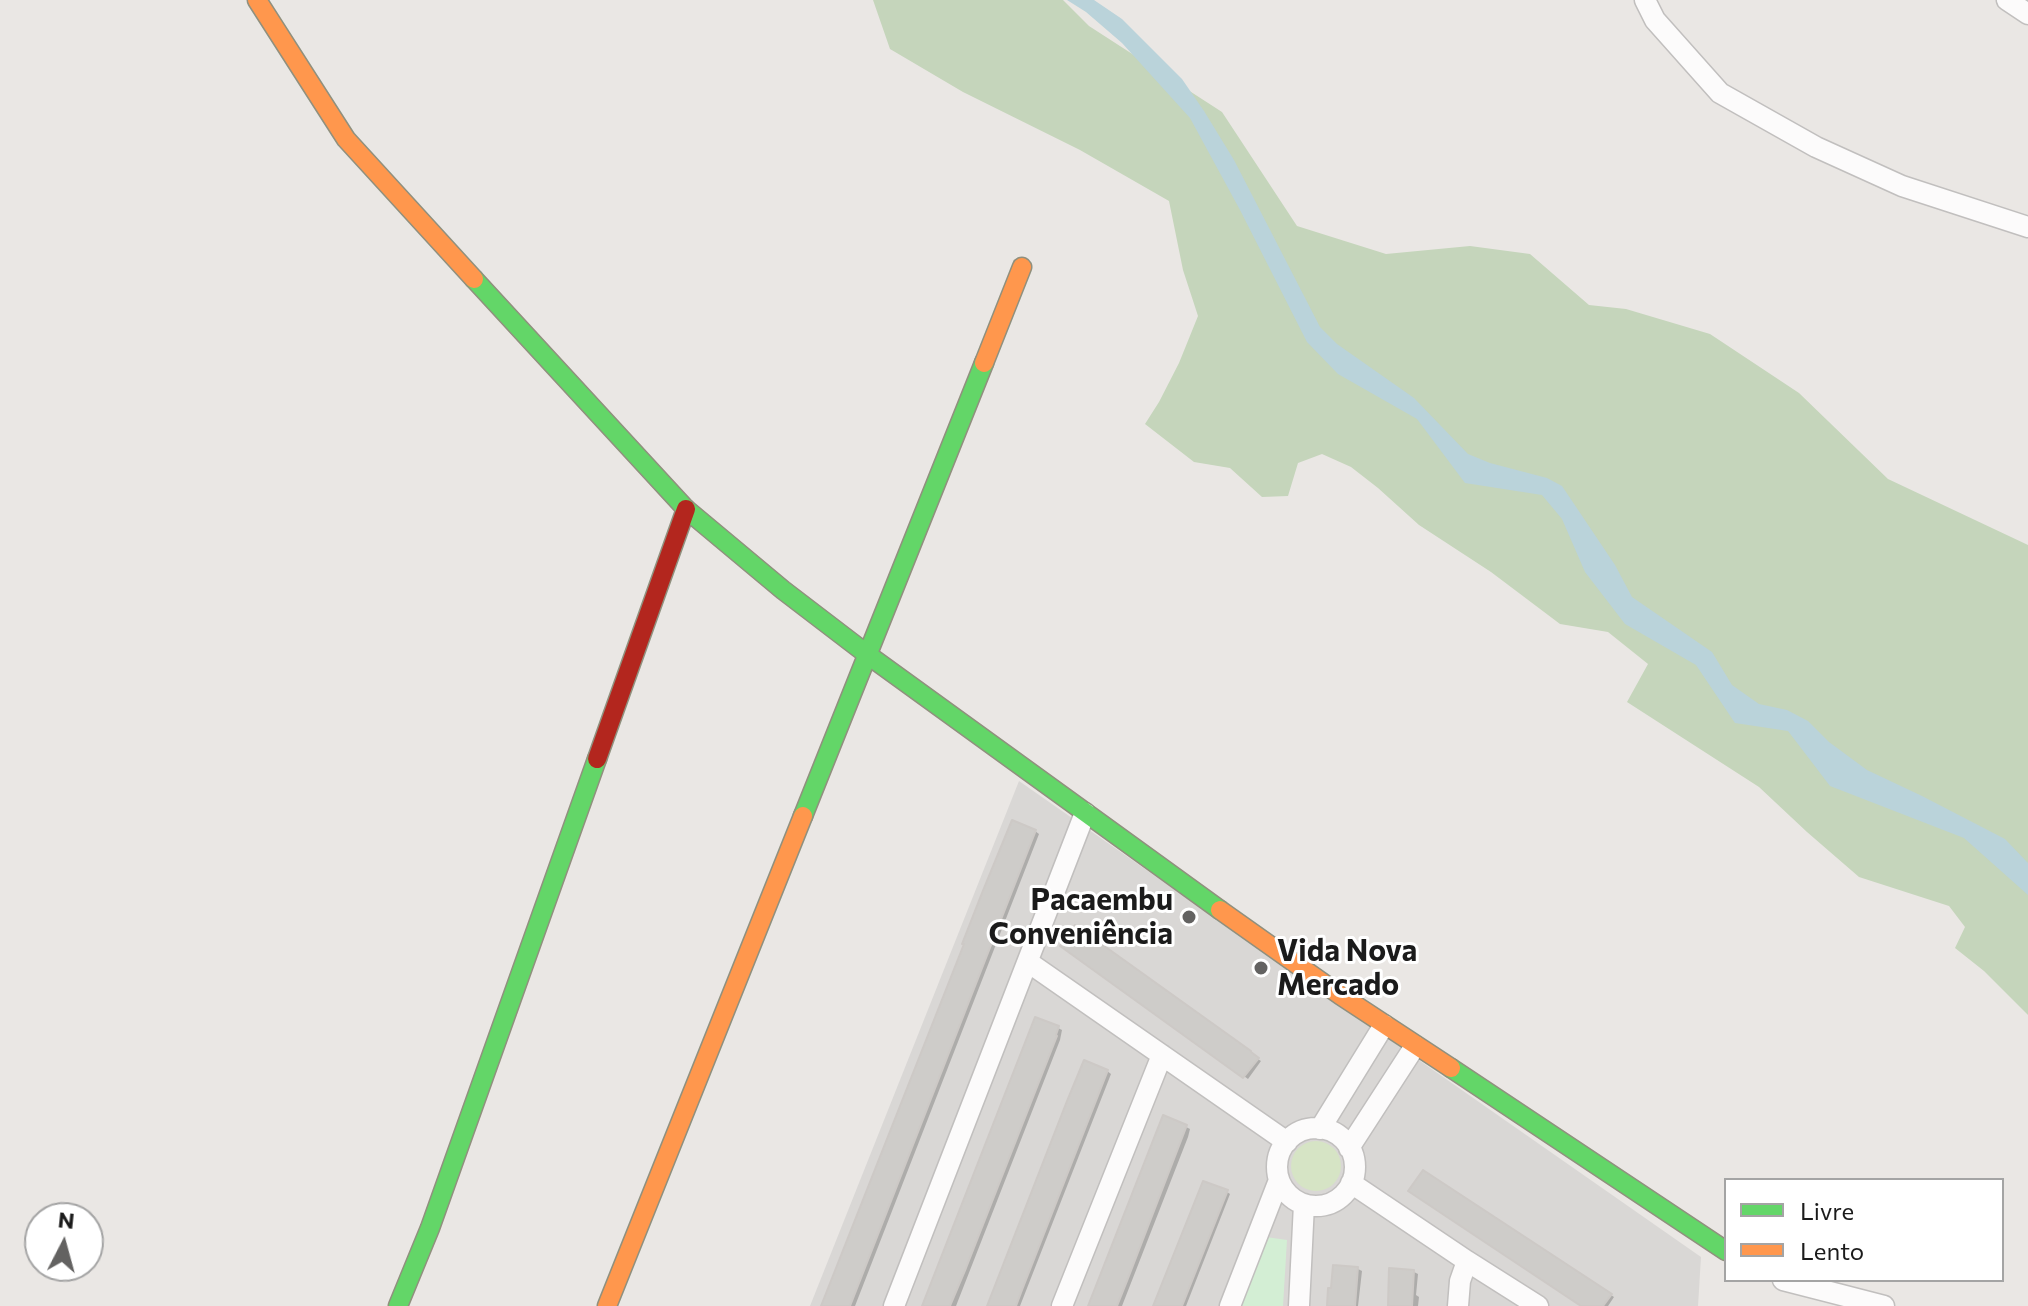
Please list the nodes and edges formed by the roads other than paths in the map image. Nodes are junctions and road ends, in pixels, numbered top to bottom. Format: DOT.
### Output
graph roads {
  1 [pos="257,0"];
  2 [pos="1645,0"];
  3 [pos="2007,0"];
  4 [pos="2027,12"];
  5 [pos="2028,227"];
  6 [pos="1022,267"];
  7 [pos="686,509"];
  8 [pos="868,655"];
  9 [pos="1085,813"];
  10 [pos="1028,962"];
  11 [pos="1384,1025"];
  12 [pos="1415,1046"];
  13 [pos="1162,1055"];
  14 [pos="1320,1129"];
  15 [pos="1287,1142"];
  16 [pos="1349,1148"];
  17 [pos="1279,1180"];
  18 [pos="1351,1183"];
  19 [pos="1304,1204"];
  20 [pos="1724,1250"];
  21 [pos="1467,1261"];
  22 [pos="1791,1282"];
  23 [pos="398,1306"];
  24 [pos="607,1306"];
  25 [pos="894,1306"];
  26 [pos="1062,1306"];
  27 [pos="1230,1306"];
  28 [pos="1299,1306"];
  29 [pos="1458,1306"];
  30 [pos="1538,1306"];
  31 [pos="1884,1306"];
  1 -- 7 [label="street"];
  2 -- 5 [label="street"];
  3 -- 4 [label="street"];
  6 -- 8 [label="street"];
  7 -- 8 [label="street"];
  7 -- 23 [label="street"];
  8 -- 9 [label="street"];
  8 -- 24 [label="street"];
  9 -- 10 [label="street"];
  9 -- 11 [label="street"];
  10 -- 13 [label="street"];
  10 -- 25 [label="street"];
  11 -- 12 [label="street"];
  11 -- 14 [label="street"];
  12 -- 16 [label="street"];
  12 -- 20 [label="street"];
  13 -- 15 [label="street"];
  13 -- 26 [label="street"];
  14 -- 15 [label="street"];
  14 -- 16 [label="street"];
  15 -- 17 [label="street"];
  16 -- 18 [label="street"];
  17 -- 19 [label="street"];
  17 -- 27 [label="street"];
  18 -- 19 [label="street"];
  18 -- 21 [label="street"];
  19 -- 28 [label="street"];
  21 -- 29 [label="street"];
  21 -- 30 [label="street"];
  22 -- 31 [label="street"];
}
